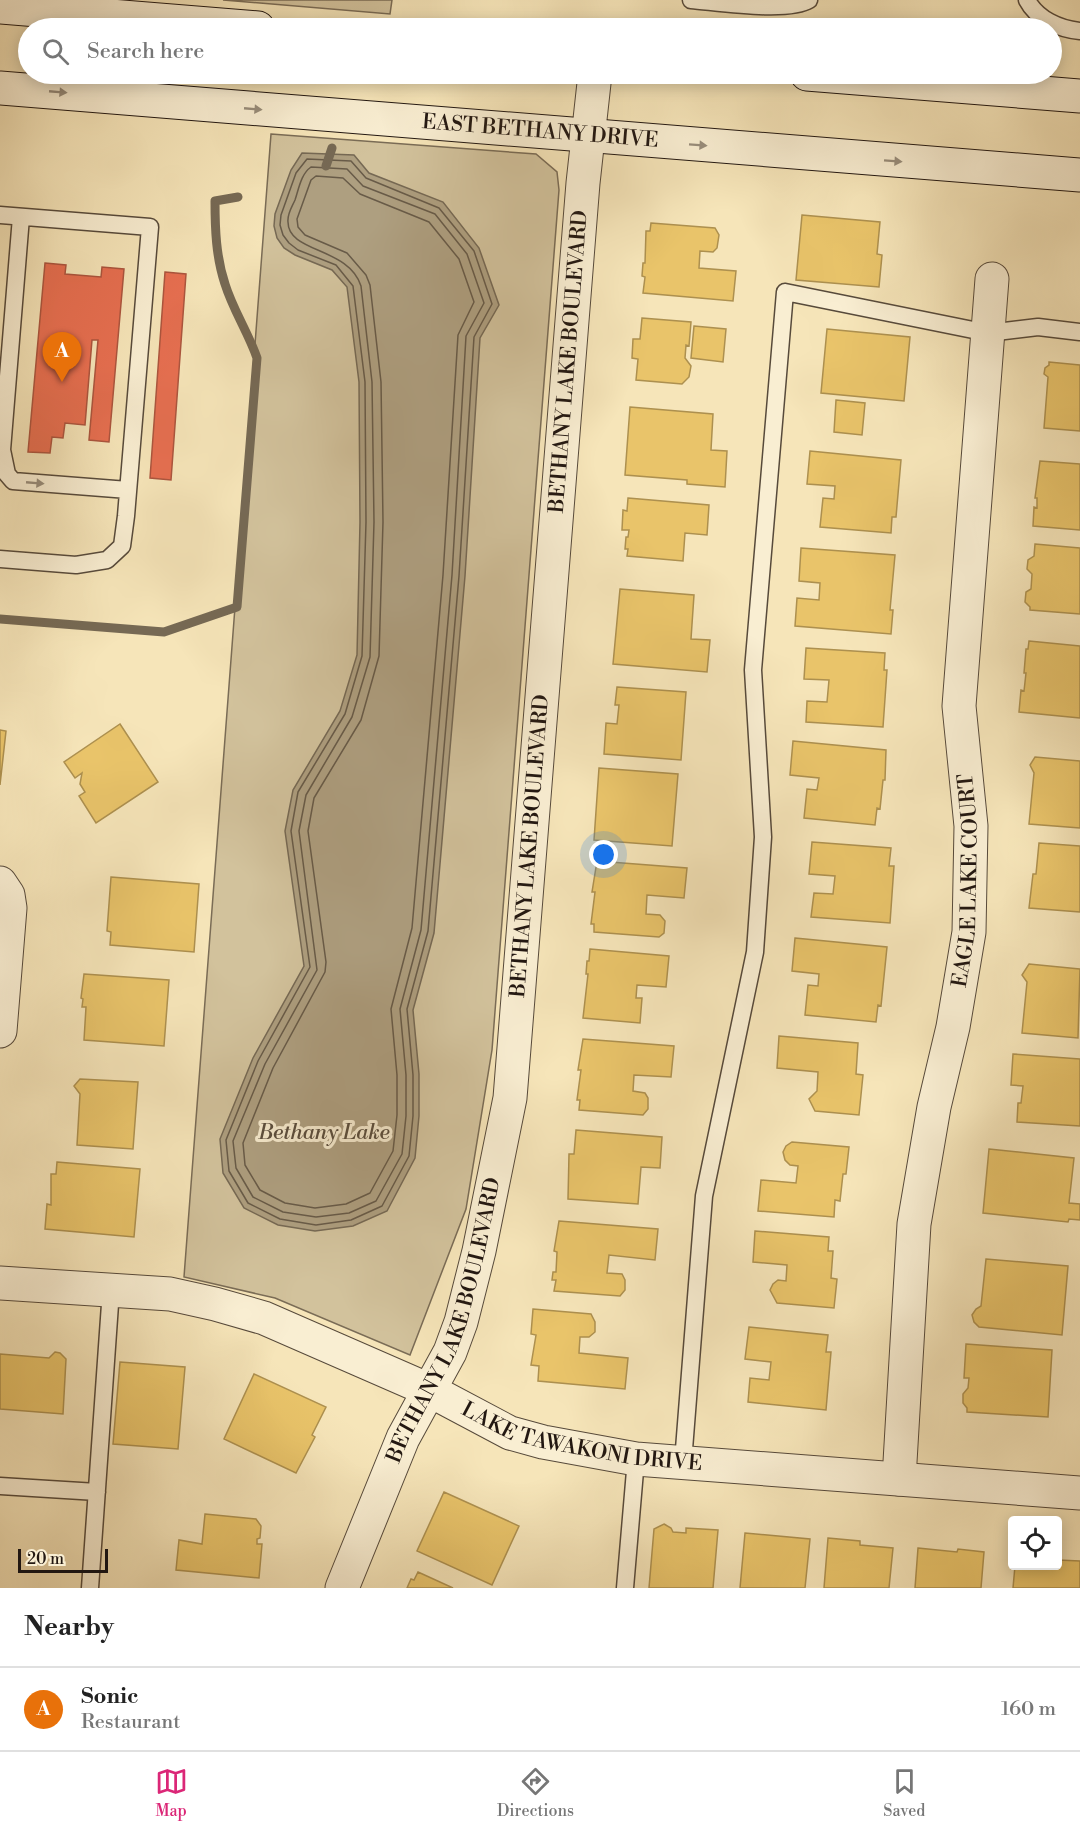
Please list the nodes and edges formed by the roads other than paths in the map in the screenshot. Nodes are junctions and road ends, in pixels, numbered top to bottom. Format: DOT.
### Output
graph roads {
  1 [pos="691,0"];
  2 [pos="809,0"];
  3 [pos="1027,0"];
  4 [pos="0,8"];
  5 [pos="129,18"];
  6 [pos="1045,18"];
  7 [pos="1062,28"];
  8 [pos="1080,31"];
  9 [pos="594,84"];
  10 [pos="931,84"];
  11 [pos="0,88"];
  12 [pos="1080,96"];
  13 [pos="587,137"];
  14 [pos="1080,175"];
  15 [pos="0,215"];
  16 [pos="21,217"];
  17 [pos="992,279"];
  18 [pos="1080,332"];
  19 [pos="988,333"];
  20 [pos="128,490"];
  21 [pos="0,559"];
  22 [pos="0,883"];
  23 [pos="0,1031"];
  24 [pos="0,1282"];
  25 [pos="111,1290"];
  26 [pos="429,1390"];
  27 [pos="636,1459"];
  28 [pos="683,1462"];
  29 [pos="899,1479"];
  30 [pos="0,1486"];
  31 [pos="97,1492"];
  32 [pos="1080,1493"];
  33 [pos="90,1588"];
  34 [pos="342,1588"];
  35 [pos="625,1588"];
  1 -- 2 [label="lane"];
  3 -- 6 [label="lane"];
  4 -- 5 [label="street"];
  7 -- 8 [label="lane"];
  9 -- 13 [label="street, BETHANY LAKE BOULEVARD"];
  10 -- 12 [label="street"];
  11 -- 13 [label="street, EAST BETHANY DRIVE, one-way"];
  13 -- 14 [label="street, EAST BETHANY DRIVE, one-way"];
  13 -- 26 [label="street, BETHANY LAKE BOULEVARD"];
  15 -- 16 [label="lane"];
  16 -- 20 [label="lane, one-way"];
  16 -- 20 [label="lane"];
  17 -- 19 [label="street, EAGLE LAKE COURT"];
  18 -- 19 [label="lane"];
  19 -- 28 [label="lane"];
  19 -- 29 [label="street, EAGLE LAKE COURT"];
  20 -- 21 [label="lane"];
  22 -- 23 [label="street"];
  24 -- 25 [label="street, LAKE TAWAKONI DRIVE"];
  25 -- 26 [label="street, LAKE TAWAKONI DRIVE"];
  25 -- 31 [label="lane"];
  26 -- 27 [label="street, LAKE TAWAKONI DRIVE"];
  26 -- 34 [label="street, BETHANY LAKE BOULEVARD"];
  27 -- 28 [label="street, LAKE TAWAKONI DRIVE"];
  27 -- 35 [label="lane"];
  28 -- 29 [label="street, LAKE TAWAKONI DRIVE"];
  29 -- 32 [label="street, LAKE TAWAKONI DRIVE"];
  30 -- 31 [label="lane"];
  31 -- 33 [label="lane"];
}
